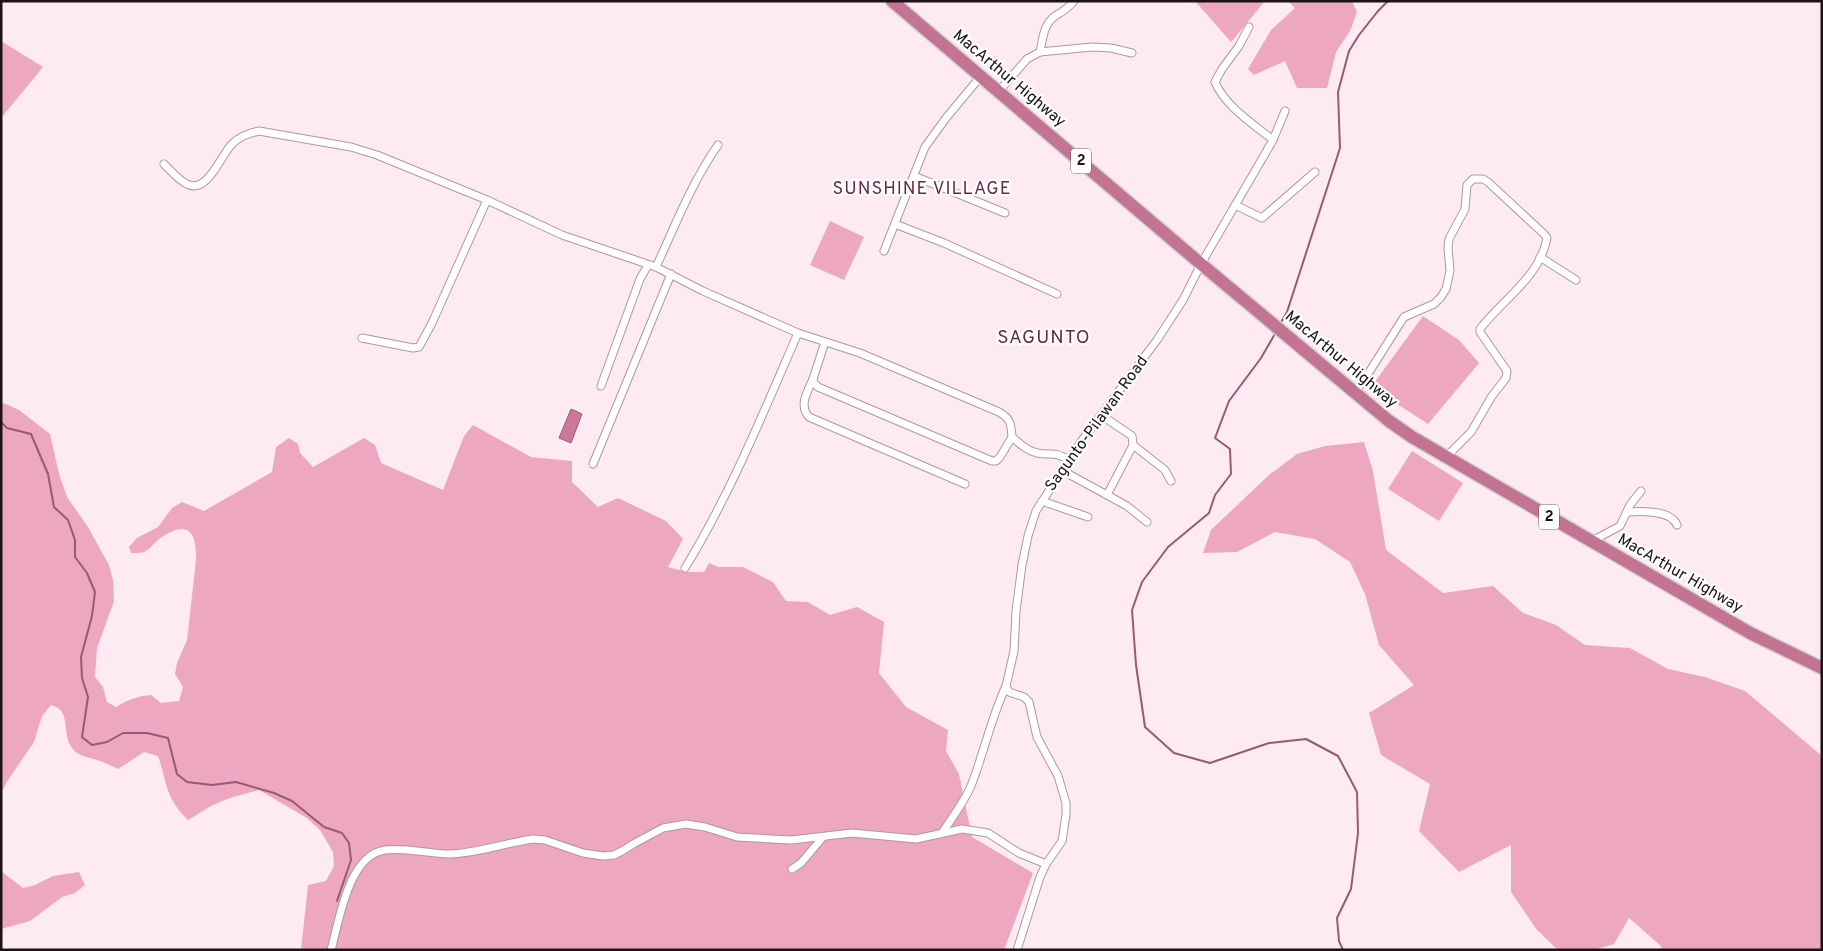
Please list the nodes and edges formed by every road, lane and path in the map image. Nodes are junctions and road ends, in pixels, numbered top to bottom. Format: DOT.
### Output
graph roads {
  1 [pos="892,1"];
  2 [pos="1074,1"];
  3 [pos="1248,27"];
  4 [pos="1040,52"];
  5 [pos="1132,53"];
  6 [pos="981,76"];
  7 [pos="999,91"];
  8 [pos="1286,111"];
  9 [pos="1273,140"];
  10 [pos="718,144"];
  11 [pos="164,164"];
  12 [pos="1315,172"];
  13 [pos="914,176"];
  14 [pos="488,200"];
  15 [pos="1235,205"];
  16 [pos="1005,213"];
  17 [pos="895,224"];
  18 [pos="884,251"];
  19 [pos="1540,257"];
  20 [pos="1201,264"];
  21 [pos="648,265"];
  22 [pos="656,267"];
  23 [pos="671,274"];
  24 [pos="1576,280"];
  25 [pos="1057,294"];
  26 [pos="798,332"];
  27 [pos="362,338"];
  28 [pos="825,342"];
  29 [pos="813,379"];
  30 [pos="601,386"];
  31 [pos="1355,392"];
  32 [pos="1101,415"];
  33 [pos="1012,438"];
  34 [pos="1133,445"];
  35 [pos="1447,456"];
  36 [pos="1068,460"];
  37 [pos="593,464"];
  38 [pos="1061,470"];
  39 [pos="1171,481"];
  40 [pos="965,484"];
  41 [pos="1641,491"];
  42 [pos="1107,495"];
  43 [pos="1042,501"];
  44 [pos="1626,512"];
  45 [pos="1088,517"];
  46 [pos="1147,522"];
  47 [pos="1677,525"];
  48 [pos="1592,541"];
  49 [pos="685,568"];
  50 [pos="1822,668"];
  51 [pos="1006,686"];
  52 [pos="942,833"];
  53 [pos="823,837"];
  54 [pos="1046,864"];
  55 [pos="792,869"];
  56 [pos="331,950"];
  57 [pos="1017,950"];
  1 -- 6 [label="highway, MacArthur Highway / 2"];
  2 -- 4 [label="street"];
  3 -- 9 [label="street"];
  4 -- 5 [label="street"];
  4 -- 7 [label="street"];
  6 -- 7 [label="highway, MacArthur Highway / 2"];
  6 -- 13 [label="street"];
  7 -- 20 [label="highway, MacArthur Highway / 2"];
  8 -- 9 [label="street, Sagunto-Pilawan Road"];
  9 -- 15 [label="street, Sagunto-Pilawan Road"];
  10 -- 22 [label="street"];
  11 -- 14 [label="street"];
  12 -- 15 [label="street"];
  13 -- 16 [label="street"];
  13 -- 17 [label="street"];
  14 -- 21 [label="street"];
  14 -- 27 [label="street"];
  15 -- 20 [label="street, Sagunto-Pilawan Road"];
  17 -- 18 [label="street"];
  17 -- 25 [label="street"];
  19 -- 24 [label="street"];
  19 -- 31 [label="street"];
  19 -- 35 [label="street"];
  20 -- 31 [label="highway, MacArthur Highway / 2"];
  20 -- 32 [label="street, Sagunto-Pilawan Road"];
  21 -- 22 [label="street"];
  21 -- 30 [label="street"];
  22 -- 23 [label="street"];
  23 -- 26 [label="street"];
  23 -- 37 [label="street"];
  26 -- 28 [label="street"];
  26 -- 49 [label="street"];
  28 -- 29 [label="street"];
  28 -- 33 [label="street"];
  29 -- 33 [label="street"];
  29 -- 40 [label="street"];
  31 -- 35 [label="highway, MacArthur Highway / 2"];
  32 -- 34 [label="street"];
  32 -- 36 [label="street, Sagunto-Pilawan Road"];
  33 -- 36 [label="street"];
  34 -- 39 [label="street"];
  34 -- 42 [label="street"];
  35 -- 48 [label="highway, MacArthur Highway / 2"];
  36 -- 38 [label="street, Sagunto-Pilawan Road"];
  38 -- 42 [label="street"];
  38 -- 43 [label="street, Sagunto-Pilawan Road"];
  41 -- 44 [label="street"];
  42 -- 46 [label="street"];
  43 -- 45 [label="street"];
  43 -- 51 [label="street, Sagunto-Pilawan Road"];
  44 -- 47 [label="street"];
  44 -- 48 [label="street"];
  48 -- 50 [label="highway, MacArthur Highway / 2"];
  51 -- 52 [label="street, Sagunto-Pilawan Road"];
  51 -- 54 [label="street"];
  52 -- 53 [label="street"];
  52 -- 54 [label="street"];
  53 -- 55 [label="street"];
  53 -- 56 [label="street"];
  54 -- 57 [label="street"];
}
